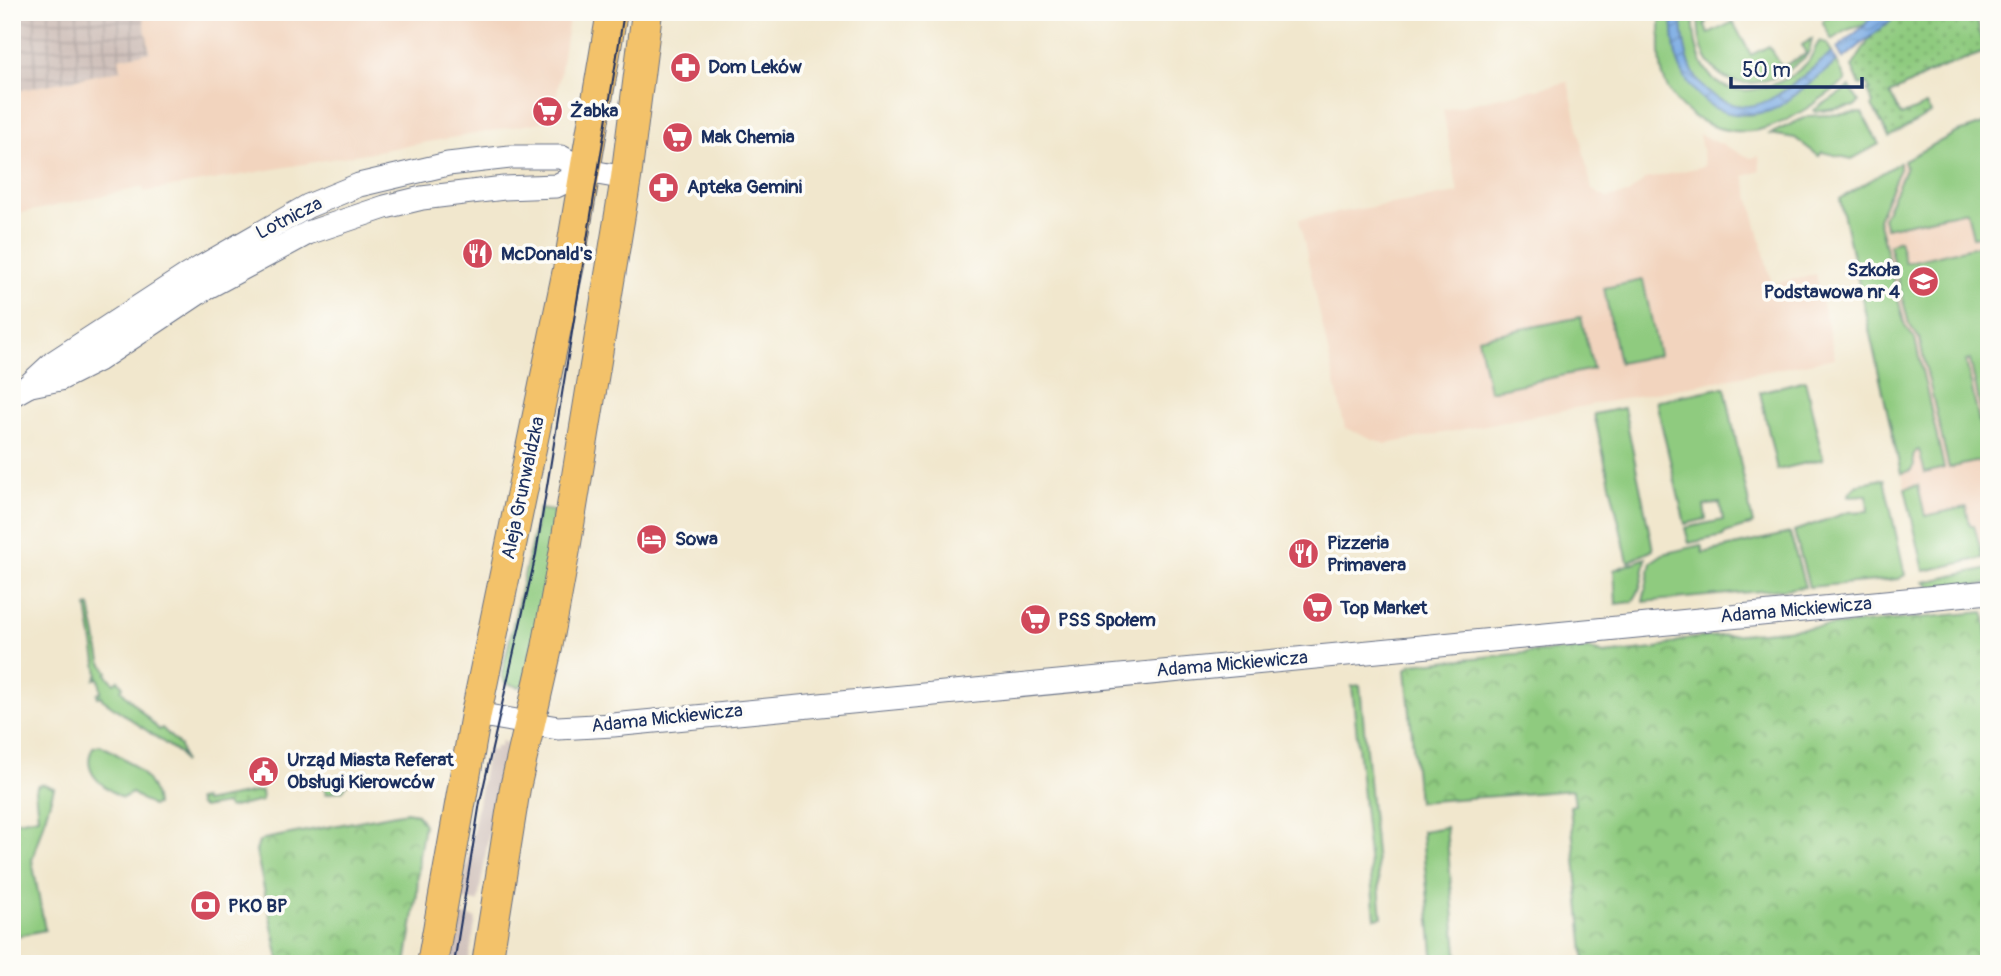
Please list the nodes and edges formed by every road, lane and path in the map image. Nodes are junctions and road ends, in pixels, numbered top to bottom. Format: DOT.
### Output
graph roads {
  1 [pos="612,12"];
  2 [pos="647,12"];
  3 [pos="586,172"];
  4 [pos="626,178"];
  5 [pos="20,391"];
  6 [pos="1989,592"];
  7 [pos="476,714"];
  8 [pos="530,723"];
  9 [pos="432,964"];
  10 [pos="487,964"];
  1 -- 3 [label="main road, Aleja Grunwaldzka"];
  2 -- 4 [label="main road"];
  3 -- 4 [label="street, Lotnicza"];
  3 -- 5 [label="street, Lotnicza"];
  3 -- 5 [label="street, Lotnicza"];
  3 -- 7 [label="main road, Aleja Grunwaldzka"];
  4 -- 8 [label="main road"];
  6 -- 8 [label="street, Adama Mickiewicza"];
  7 -- 8 [label="street, Adama Mickiewicza"];
  7 -- 9 [label="main road, Aleja Grunwaldzka"];
  8 -- 10 [label="main road"];
}
